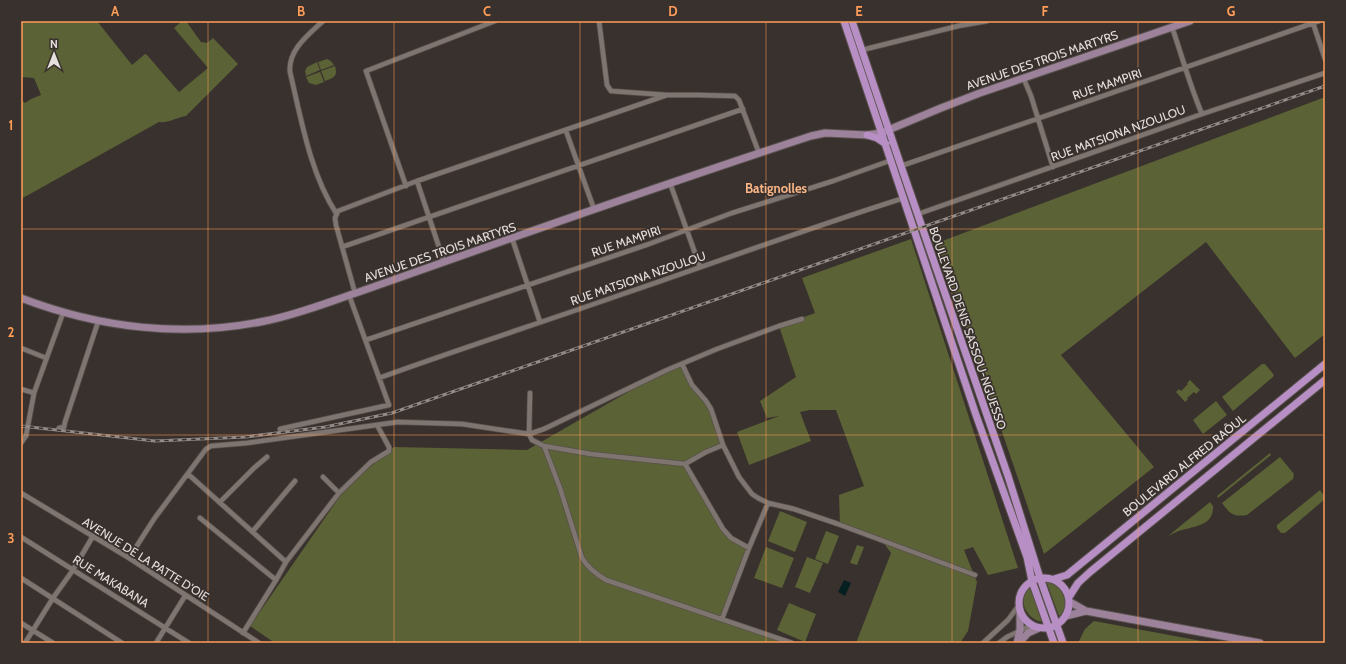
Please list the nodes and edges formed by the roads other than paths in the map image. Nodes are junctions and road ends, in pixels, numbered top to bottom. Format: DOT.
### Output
graph roads {
  1 [pos="324,21"];
  2 [pos="495,21"];
  3 [pos="599,21"];
  4 [pos="844,21"];
  5 [pos="852,21"];
  6 [pos="987,21"];
  7 [pos="1190,21"];
  8 [pos="1319,21"];
  9 [pos="1313,23"];
  10 [pos="1172,27"];
  11 [pos="862,50"];
  12 [pos="1325,59"];
  13 [pos="1186,67"];
  14 [pos="1325,72"];
  15 [pos="1023,78"];
  16 [pos="667,95"];
  17 [pos="743,109"];
  18 [pos="1202,114"];
  19 [pos="1038,119"];
  20 [pos="888,128"];
  21 [pos="566,131"];
  22 [pos="881,131"];
  23 [pos="858,135"];
  24 [pos="867,135"];
  25 [pos="886,144"];
  26 [pos="759,153"];
  27 [pos="892,160"];
  28 [pos="578,166"];
  29 [pos="901,166"];
  30 [pos="1053,167"];
  31 [pos="417,181"];
  32 [pos="670,183"];
  33 [pos="406,186"];
  34 [pos="904,198"];
  35 [pos="594,209"];
  36 [pos="336,213"];
  37 [pos="918,214"];
  38 [pos="429,218"];
  39 [pos="686,230"];
  40 [pos="512,238"];
  41 [pos="342,247"];
  42 [pos="444,262"];
  43 [pos="700,267"];
  44 [pos="527,285"];
  45 [pos="352,294"];
  46 [pos="21,298"];
  47 [pos="63,312"];
  48 [pos="802,319"];
  49 [pos="98,322"];
  50 [pos="540,322"];
  51 [pos="366,340"];
  52 [pos="21,348"];
  53 [pos="46,358"];
  54 [pos="682,364"];
  55 [pos="1325,364"];
  56 [pos="379,378"];
  57 [pos="1325,380"];
  58 [pos="21,389"];
  59 [pos="34,393"];
  60 [pos="530,393"];
  61 [pos="378,424"];
  62 [pos="60,428"];
  63 [pos="280,429"];
  64 [pos="529,434"];
  65 [pos="21,443"];
  66 [pos="544,446"];
  67 [pos="723,446"];
  68 [pos="267,457"];
  69 [pos="685,464"];
  70 [pos="188,474"];
  71 [pos="323,476"];
  72 [pos="295,481"];
  73 [pos="21,493"];
  74 [pos="339,493"];
  75 [pos="220,502"];
  76 [pos="768,502"];
  77 [pos="200,518"];
  78 [pos="253,531"];
  79 [pos="93,536"];
  80 [pos="21,537"];
  81 [pos="749,548"];
  82 [pos="129,558"];
  83 [pos="286,562"];
  84 [pos="73,570"];
  85 [pos="975,575"];
  86 [pos="21,578"];
  87 [pos="1040,578"];
  88 [pos="276,580"];
  89 [pos="1054,580"];
  90 [pos="1032,581"];
  91 [pos="185,596"];
  92 [pos="53,598"];
  93 [pos="1070,599"];
  94 [pos="1020,608"];
  95 [pos="1086,611"];
  96 [pos="1066,616"];
  97 [pos="722,619"];
  98 [pos="21,623"];
  99 [pos="1032,625"];
  100 [pos="1057,625"];
  101 [pos="165,628"];
  102 [pos="1039,628"];
  103 [pos="1048,628"];
  104 [pos="33,630"];
  105 [pos="1020,630"];
  106 [pos="243,633"];
  107 [pos="25,643"];
  108 [pos="53,643"];
  109 [pos="122,643"];
  110 [pos="156,643"];
  111 [pos="189,643"];
  112 [pos="259,643"];
  113 [pos="792,643"];
  114 [pos="983,643"];
  115 [pos="1000,643"];
  116 [pos="1018,643"];
  117 [pos="1054,643"];
  118 [pos="1063,643"];
  119 [pos="1260,643"];
  1 -- 36 [label="street"];
  2 -- 33 [label="street"];
  3 -- 16 [label="street"];
  4 -- 22 [label="main road, BOULEVARD DENIS SASSOU-NGUESSO"];
  5 -- 11 [label="main road, BOULEVARD DENIS SASSOU-NGUESSO"];
  6 -- 11 [label="street"];
  7 -- 10 [label="main road, AVENUE DES TROIS MARTYRS"];
  8 -- 9 [label="street, RUE MAMPIRI"];
  9 -- 12 [label="street"];
  9 -- 13 [label="street, RUE MAMPIRI"];
  10 -- 13 [label="street"];
  10 -- 15 [label="main road, AVENUE DES TROIS MARTYRS"];
  11 -- 20 [label="main road, BOULEVARD DENIS SASSOU-NGUESSO"];
  13 -- 18 [label="street"];
  13 -- 19 [label="street, RUE MAMPIRI"];
  14 -- 18 [label="street, RUE MATSIONA NZOULOU"];
  15 -- 19 [label="street"];
  15 -- 20 [label="main road, AVENUE DES TROIS MARTYRS"];
  16 -- 17 [label="street"];
  16 -- 21 [label="street"];
  17 -- 26 [label="street"];
  17 -- 28 [label="street"];
  18 -- 30 [label="street, RUE MATSIONA NZOULOU"];
  19 -- 29 [label="street, RUE MAMPIRI"];
  19 -- 30 [label="street"];
  20 -- 22 [label="main road, AVENUE DES TROIS MARTYRS"];
  20 -- 29 [label="main road, BOULEVARD DENIS SASSOU-NGUESSO"];
  21 -- 28 [label="street"];
  21 -- 31 [label="street"];
  22 -- 23 [label="main road, AVENUE DES TROIS MARTYRS"];
  22 -- 24 [label="main road, AVENUE DES TROIS MARTYRS"];
  22 -- 25 [label="main road, BOULEVARD DENIS SASSOU-NGUESSO"];
  23 -- 24 [label="main road, AVENUE DES TROIS MARTYRS"];
  23 -- 26 [label="main road, AVENUE DES TROIS MARTYRS"];
  24 -- 25 [label="main road"];
  25 -- 27 [label="main road, BOULEVARD DENIS SASSOU-NGUESSO"];
  26 -- 32 [label="main road, AVENUE DES TROIS MARTYRS"];
  27 -- 34 [label="main road, BOULEVARD DENIS SASSOU-NGUESSO"];
  27 -- 39 [label="street, RUE MAMPIRI"];
  28 -- 35 [label="street"];
  28 -- 38 [label="street"];
  29 -- 37 [label="main road, BOULEVARD DENIS SASSOU-NGUESSO"];
  30 -- 37 [label="street, RUE MATSIONA NZOULOU"];
  31 -- 33 [label="street"];
  31 -- 38 [label="street"];
  32 -- 35 [label="main road, AVENUE DES TROIS MARTYRS"];
  32 -- 39 [label="street"];
  33 -- 36 [label="street"];
  34 -- 43 [label="street, RUE MATSIONA NZOULOU"];
  34 -- 90 [label="main road, BOULEVARD DENIS SASSOU-NGUESSO"];
  35 -- 40 [label="main road, AVENUE DES TROIS MARTYRS"];
  36 -- 41 [label="street"];
  37 -- 87 [label="main road, BOULEVARD DENIS SASSOU-NGUESSO"];
  38 -- 41 [label="street"];
  38 -- 42 [label="street"];
  39 -- 43 [label="street"];
  39 -- 44 [label="street, RUE MAMPIRI"];
  40 -- 42 [label="main road, AVENUE DES TROIS MARTYRS"];
  40 -- 44 [label="street"];
  41 -- 45 [label="street"];
  42 -- 45 [label="main road, AVENUE DES TROIS MARTYRS"];
  43 -- 50 [label="street, RUE MATSIONA NZOULOU"];
  44 -- 50 [label="street"];
  44 -- 51 [label="street, RUE MAMPIRI"];
  45 -- 49 [label="main road, AVENUE DES TROIS MARTYRS"];
  45 -- 51 [label="street"];
  46 -- 47 [label="main road, AVENUE DES TROIS MARTYRS"];
  47 -- 49 [label="main road, AVENUE DES TROIS MARTYRS"];
  47 -- 53 [label="street"];
  48 -- 54 [label="street"];
  49 -- 62 [label="street"];
  50 -- 56 [label="street, RUE MATSIONA NZOULOU"];
  51 -- 56 [label="street"];
  52 -- 53 [label="street"];
  53 -- 59 [label="street"];
  54 -- 64 [label="street"];
  54 -- 67 [label="street"];
  55 -- 89 [label="main road, BOULEVARD ALFRED RAÔUL"];
  56 -- 63 [label="street"];
  57 -- 93 [label="main road, BOULEVARD ALFRED RAÔUL"];
  58 -- 59 [label="street"];
  59 -- 65 [label="street"];
  60 -- 64 [label="street"];
  61 -- 64 [label="street"];
  61 -- 70 [label="street"];
  61 -- 74 [label="street"];
  64 -- 66 [label="street"];
  66 -- 69 [label="street"];
  66 -- 97 [label="street"];
  67 -- 69 [label="street"];
  67 -- 76 [label="street"];
  68 -- 75 [label="street"];
  69 -- 81 [label="street"];
  70 -- 75 [label="street"];
  70 -- 82 [label="street"];
  71 -- 74 [label="street"];
  72 -- 78 [label="street"];
  73 -- 79 [label="street, AVENUE DE LA PATTE D'OIE"];
  74 -- 83 [label="street"];
  75 -- 78 [label="street"];
  76 -- 81 [label="street"];
  76 -- 85 [label="street"];
  77 -- 88 [label="street"];
  78 -- 83 [label="street"];
  79 -- 82 [label="street, AVENUE DE LA PATTE D'OIE"];
  79 -- 84 [label="street"];
  80 -- 84 [label="street, RUE MAKABANA"];
  81 -- 97 [label="street"];
  82 -- 91 [label="street, AVENUE DE LA PATTE D'OIE"];
  83 -- 88 [label="street"];
  84 -- 92 [label="street"];
  84 -- 101 [label="street, RUE MAKABANA"];
  86 -- 92 [label="street"];
  87 -- 89 [label="main road"];
  87 -- 90 [label="main road"];
  87 -- 100 [label="main road, BOULEVARD DENIS SASSOU-NGUESSO"];
  88 -- 106 [label="street"];
  89 -- 93 [label="main road"];
  90 -- 94 [label="main road"];
  90 -- 103 [label="main road, BOULEVARD DENIS SASSOU-NGUESSO"];
  91 -- 101 [label="street"];
  91 -- 106 [label="street, AVENUE DE LA PATTE D'OIE"];
  92 -- 104 [label="street"];
  92 -- 109 [label="street"];
  93 -- 95 [label="main road"];
  93 -- 96 [label="main road"];
  94 -- 99 [label="main road"];
  94 -- 105 [label="main road"];
  94 -- 114 [label="street"];
  95 -- 96 [label="main road"];
  95 -- 119 [label="main road"];
  96 -- 100 [label="main road"];
  97 -- 113 [label="street"];
  98 -- 104 [label="street"];
  99 -- 102 [label="main road"];
  99 -- 105 [label="street"];
  100 -- 103 [label="main road"];
  100 -- 118 [label="main road, BOULEVARD DENIS SASSOU-NGUESSO"];
  101 -- 110 [label="street"];
  101 -- 111 [label="street, RUE MAKABANA"];
  102 -- 103 [label="main road"];
  102 -- 116 [label="main road"];
  103 -- 117 [label="main road, BOULEVARD DENIS SASSOU-NGUESSO"];
  104 -- 107 [label="street"];
  104 -- 108 [label="street"];
  105 -- 115 [label="street"];
  105 -- 116 [label="main road"];
  106 -- 112 [label="street, AVENUE DE LA PATTE D'OIE"];
}
